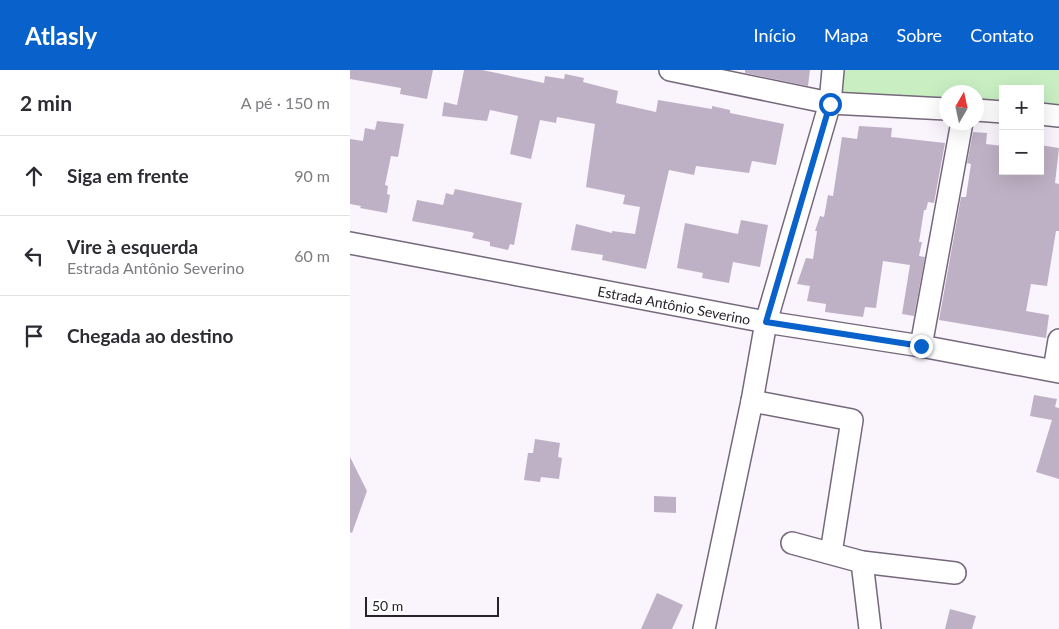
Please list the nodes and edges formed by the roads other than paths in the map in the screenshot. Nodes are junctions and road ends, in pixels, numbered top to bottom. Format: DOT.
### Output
graph roads {
  1 [pos="670,70"];
  2 [pos="833,70"];
  3 [pos="706,73"];
  4 [pos="830,104"];
  5 [pos="939,109"];
  6 [pos="984,111"];
  7 [pos="999,112"];
  8 [pos="1044,114"];
  9 [pos="1059,116"];
  10 [pos="961,130"];
  11 [pos="350,243"];
  12 [pos="766,322"];
  13 [pos="1059,340"];
  14 [pos="921,346"];
  15 [pos="1056,371"];
  16 [pos="752,401"];
  17 [pos="792,543"];
  18 [pos="830,553"];
  19 [pos="862,562"];
  20 [pos="955,573"];
  21 [pos="704,629"];
  22 [pos="870,629"];
  1 -- 3 [label="street"];
  2 -- 4 [label="street"];
  3 -- 4 [label="street"];
  4 -- 5 [label="street"];
  4 -- 12 [label="street"];
  6 -- 7 [label="street"];
  8 -- 9 [label="street"];
  10 -- 14 [label="street"];
  11 -- 12 [label="street, Estrada Antônio Severino"];
  12 -- 14 [label="street, Estrada Antônio Severino"];
  12 -- 16 [label="street"];
  13 -- 15 [label="street"];
  14 -- 15 [label="street, Estrada Antônio Severino"];
  16 -- 18 [label="street"];
  16 -- 21 [label="street"];
  17 -- 18 [label="street"];
  18 -- 19 [label="street"];
  19 -- 20 [label="street"];
  19 -- 22 [label="street"];
}
